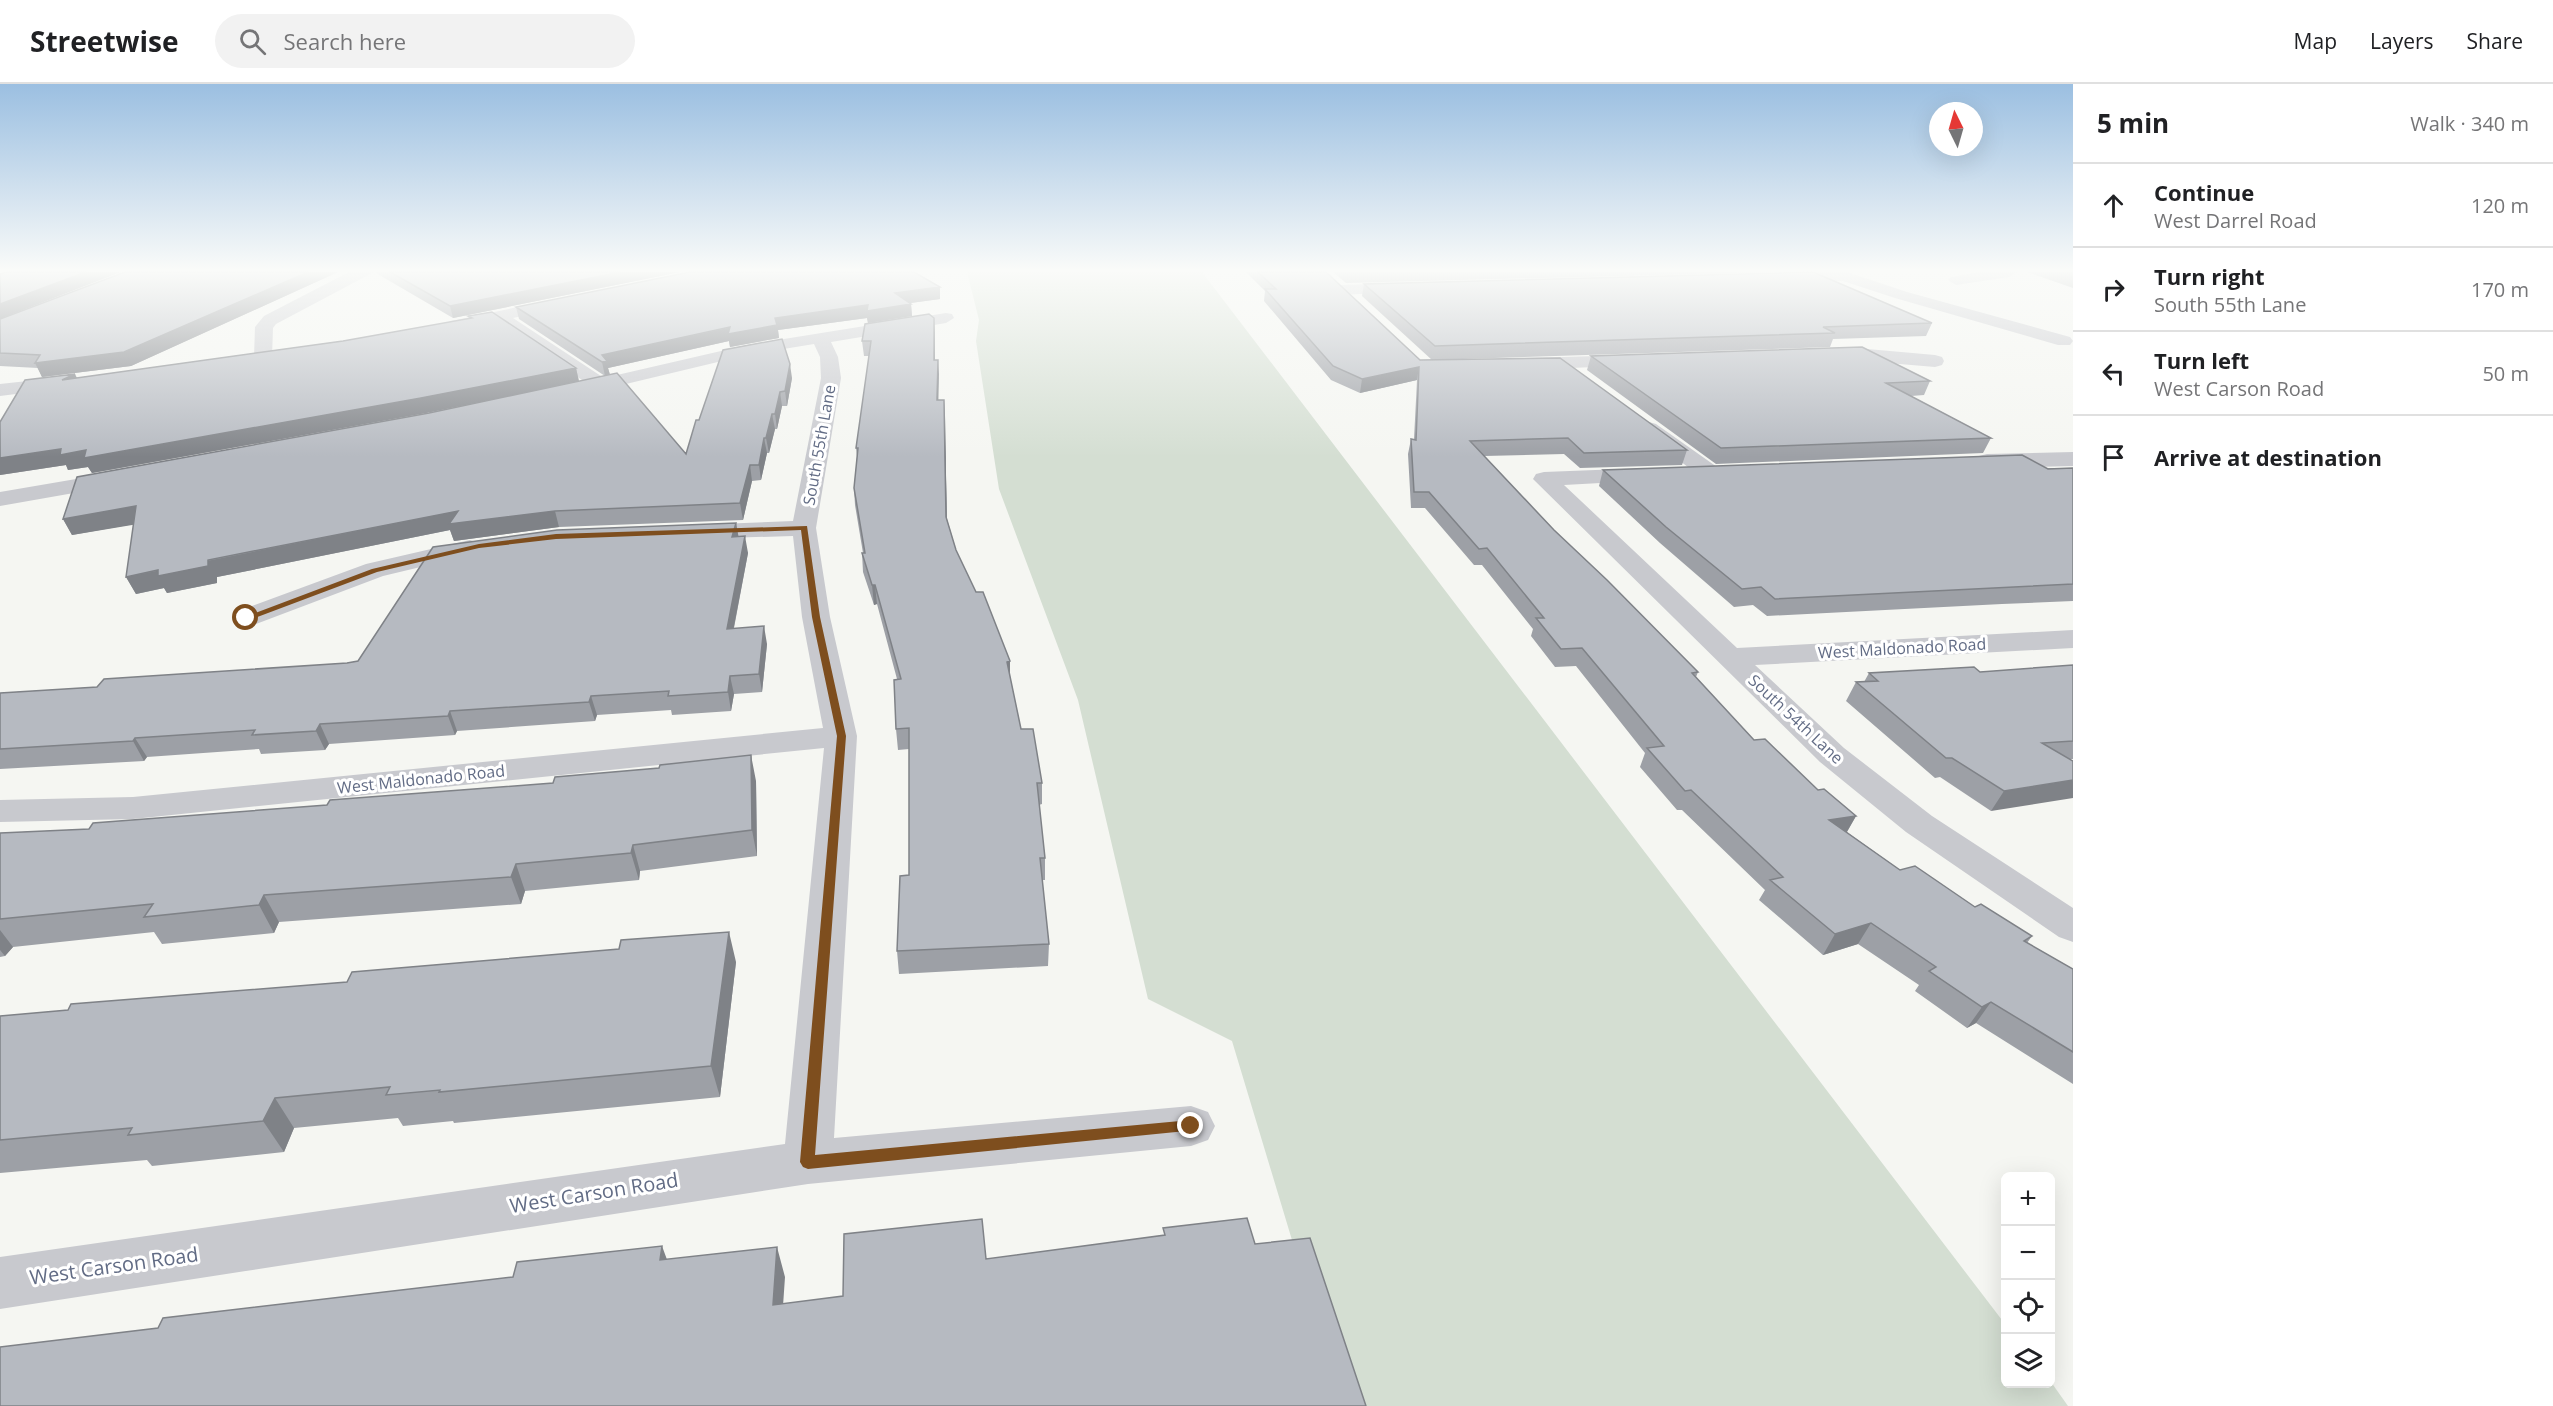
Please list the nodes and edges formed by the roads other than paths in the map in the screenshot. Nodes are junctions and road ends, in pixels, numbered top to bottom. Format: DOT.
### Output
graph roads {
  1 [pos="264,334"];
  2 [pos="525,334"];
  3 [pos="842,334"];
  4 [pos="2044,334"];
  5 [pos="820,337"];
  6 [pos="2071,341"];
  7 [pos="285,354"];
  8 [pos="1821,355"];
  9 [pos="263,357"];
  10 [pos="241,360"];
  11 [pos="1655,360"];
  12 [pos="1935,361"];
  13 [pos="1561,363"];
  14 [pos="1505,365"];
  15 [pos="80,381"];
  16 [pos="1589,384"];
  17 [pos="602,385"];
  18 [pos="0,390"];
  19 [pos="567,392"];
  20 [pos="1635,418"];
  21 [pos="2073,459"];
  22 [pos="1971,462"];
  23 [pos="1733,471"];
  24 [pos="1709,472"];
  25 [pos="134,476"];
  26 [pos="0,499"];
  27 [pos="804,528"];
  28 [pos="663,533"];
  29 [pos="490,545"];
  30 [pos="246,618"];
  31 [pos="2073,639"];
  32 [pos="1730,657"];
  33 [pos="841,736"];
  34 [pos="0,812"];
  35 [pos="2073,927"];
  36 [pos="1191,1126"];
  37 [pos="808,1162"];
  38 [pos="0,1283"];
  1 -- 9 [label="street"];
  2 -- 17 [label="street"];
  3 -- 5 [label="street"];
  4 -- 6 [label="street"];
  5 -- 17 [label="street"];
  5 -- 27 [label="street, South 55th Lane"];
  7 -- 9 [label="street"];
  8 -- 12 [label="street"];
  9 -- 10 [label="street"];
  11 -- 13 [label="street"];
  13 -- 14 [label="street"];
  13 -- 16 [label="street"];
  15 -- 18 [label="street"];
  17 -- 19 [label="street"];
  20 -- 24 [label="street"];
  21 -- 22 [label="street"];
  23 -- 24 [label="street"];
  24 -- 32 [label="street, South 54th Lane"];
  25 -- 26 [label="street"];
  27 -- 28 [label="street"];
  27 -- 33 [label="street, South 55th Lane"];
  29 -- 30 [label="street"];
  31 -- 32 [label="street, West Maldonado Road"];
  32 -- 35 [label="street, South 54th Lane"];
  33 -- 34 [label="street, West Maldonado Road"];
  33 -- 37 [label="street, South 55th Lane"];
  36 -- 37 [label="street, West Carson Road"];
  37 -- 38 [label="street, West Carson Road"];
}
